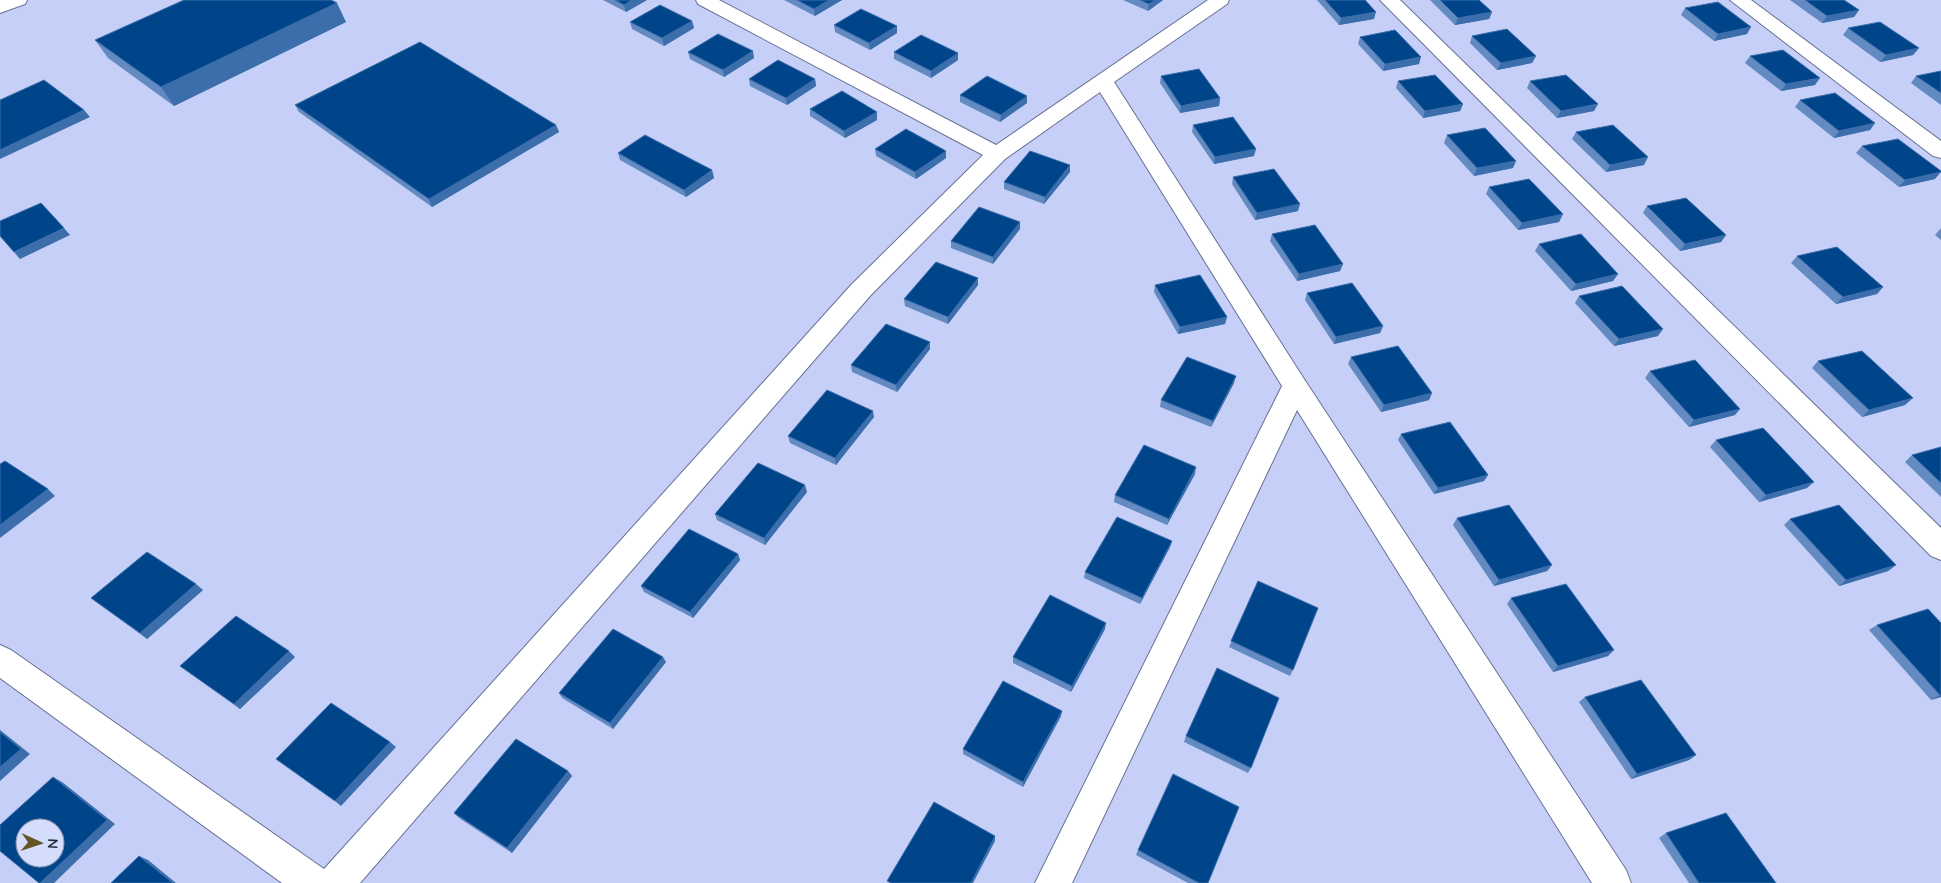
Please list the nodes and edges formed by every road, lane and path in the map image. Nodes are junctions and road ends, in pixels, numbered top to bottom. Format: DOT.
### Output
graph roads {
  1 [pos="18,0"];
  2 [pos="705,0"];
  3 [pos="1220,0"];
  4 [pos="1389,0"];
  5 [pos="1739,0"];
  6 [pos="0,7"];
  7 [pos="1103,80"];
  8 [pos="1941,151"];
  9 [pos="997,154"];
  10 [pos="1295,386"];
  11 [pos="1941,547"];
  12 [pos="0,660"];
  13 [pos="312,883"];
  14 [pos="336,883"];
  15 [pos="1053,883"];
  16 [pos="1613,883"];
  1 -- 6 [label="street"];
  2 -- 9 [label="street"];
  3 -- 7 [label="street"];
  4 -- 11 [label="street"];
  5 -- 8 [label="street"];
  7 -- 9 [label="street"];
  7 -- 10 [label="street"];
  9 -- 14 [label="street"];
  10 -- 15 [label="street"];
  10 -- 16 [label="street"];
  12 -- 13 [label="street"];
}
